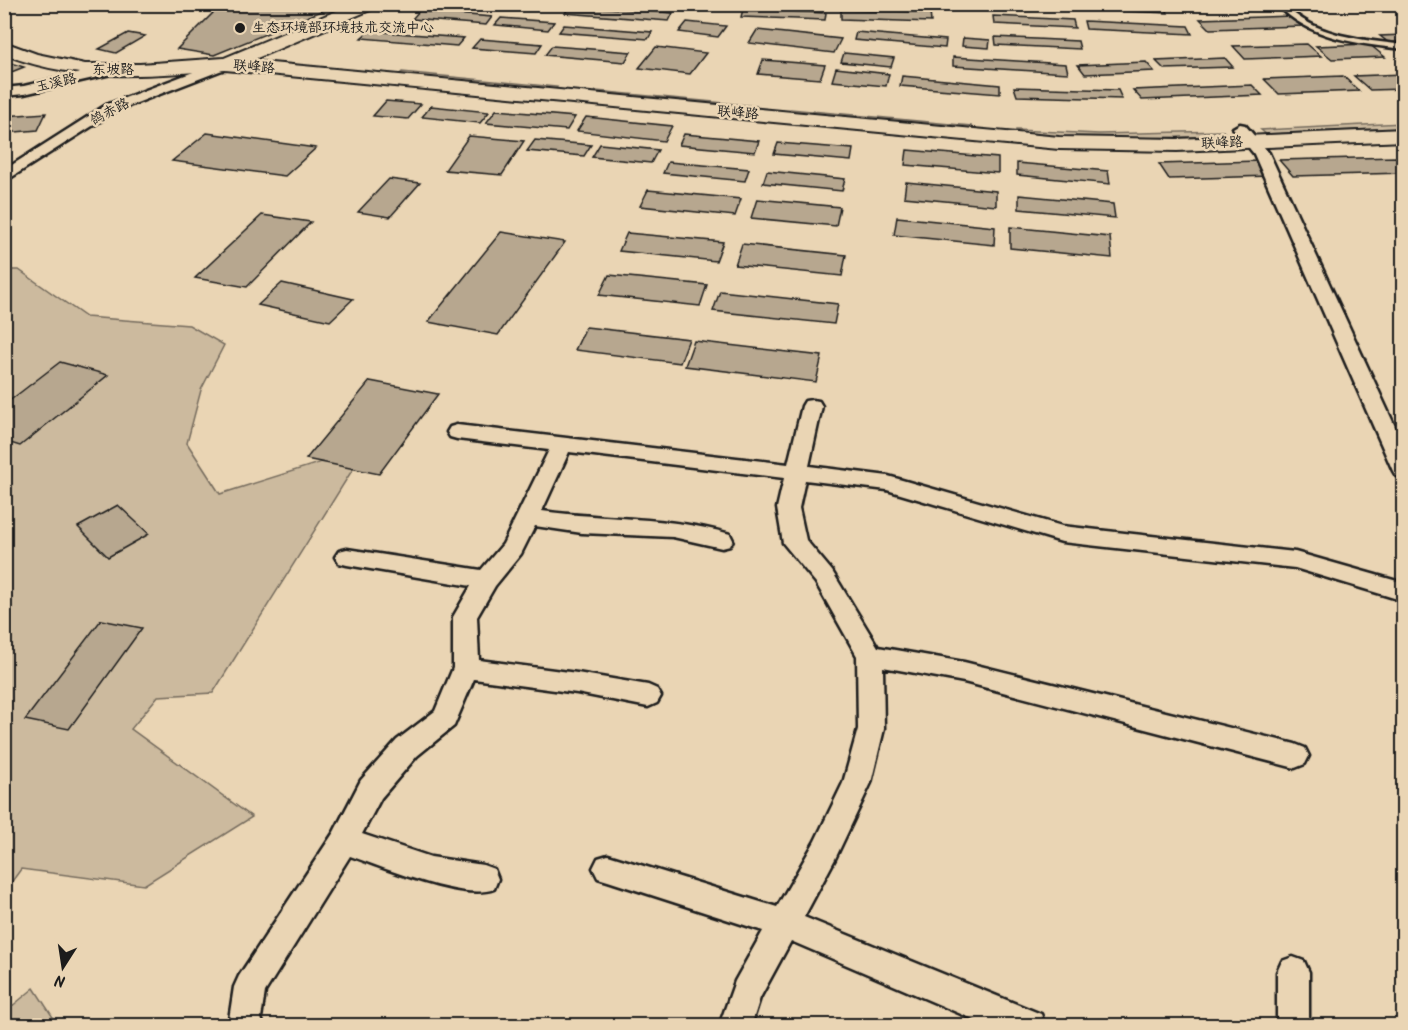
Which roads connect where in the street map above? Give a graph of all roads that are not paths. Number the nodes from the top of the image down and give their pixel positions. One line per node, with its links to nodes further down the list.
1 (369, 4): 5 (main road)
2 (1280, 4): 4 (lane)
3 (4, 47): 7 (main road, 东坡路)
4 (1404, 47)
5 (250, 54): 6 (main road); 10 (main road, 联峰路)
6 (225, 64): 7 (main road, 东坡路); 10 (main road, 联峰路); 12 (street, 鸽赤路)
7 (106, 71): 8 (street, 玉溪路)
8 (4, 92)
9 (1404, 120): 10 (main road, 联峰路)
10 (1246, 135): 11 (main road, 联峰路); 16 (street, 联峰路)
11 (1404, 135)
12 (4, 177)
13 (812, 406): 17 (street)
14 (456, 432): 15 (street)
15 (562, 445): 17 (street); 18 (street)
16 (1404, 471)
17 (797, 472): 22 (street); 23 (street)
18 (529, 517): 19 (street); 21 (street)
19 (722, 540)
20 (347, 557): 21 (street)
21 (487, 580): 24 (street)
22 (1404, 592)
23 (870, 655): 26 (street); 30 (street)
24 (466, 668): 25 (street); 27 (street)
25 (648, 696)
26 (1295, 756)
27 (345, 841): 29 (street); 32 (street)
28 (608, 868): 30 (street)
29 (483, 879)
30 (783, 923): 33 (street); 34 (street)
31 (1293, 972): 35 (street)
32 (248, 1026)
33 (735, 1026)
34 (1029, 1026)
35 (1293, 1026)

